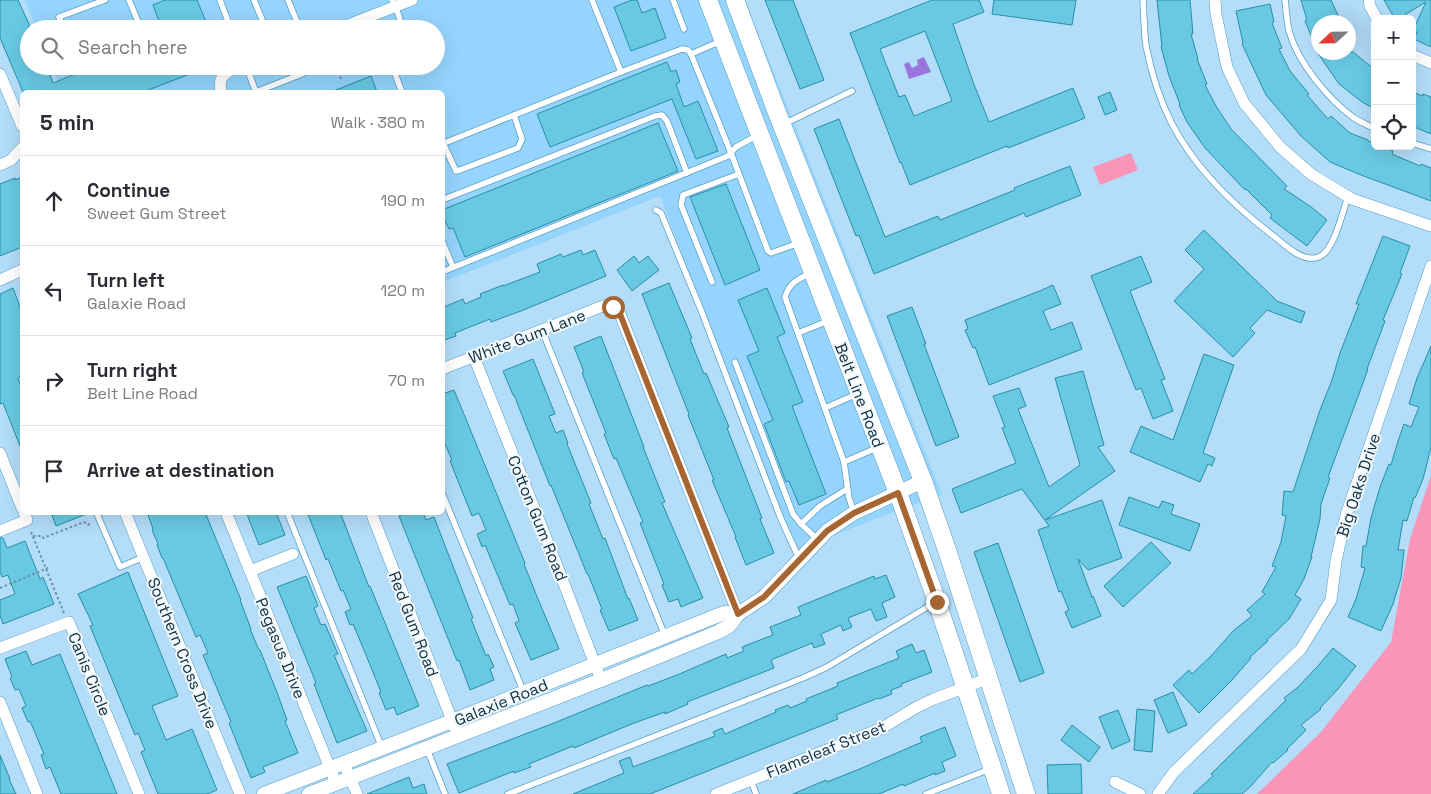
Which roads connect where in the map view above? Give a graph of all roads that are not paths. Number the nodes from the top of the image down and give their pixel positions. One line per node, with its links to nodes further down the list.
1 (105, 0): 17 (lane)
2 (129, 0): 18 (lane)
3 (220, 0): 19 (lane)
4 (254, 0): 20 (lane)
5 (288, 0): 21 (lane)
6 (412, 0): 15 (street)
7 (592, 0): 29 (lane)
8 (673, 0): 24 (lane)
9 (708, 0): 25 (main road, Belt Line Road)
10 (735, 0): 42 (main road, Belt Line Road)
11 (1143, 0): 54 (lane)
12 (1215, 0): 54 (street)
13 (1285, 0): 43 (lane)
14 (1369, 0): 16 (street)
15 (394, 3): 22 (street); 23 (lane)
16 (1375, 15)
17 (60, 20)
18 (137, 20)
19 (228, 20)
20 (262, 20)
21 (296, 20)
22 (357, 20)
23 (400, 20)
24 (684, 29)
25 (723, 40): 26 (lane); 44 (main road, Belt Line Road)
26 (691, 54): 29 (lane); 50 (lane)
27 (1416, 57): 28 (street)
28 (1431, 64)
29 (621, 72): 40 (lane)
30 (0, 74): 41 (street)
31 (224, 75): 35 (street)
32 (249, 75): 36 (lane)
33 (299, 75): 37 (lane)
34 (395, 75): 38 (lane)
35 (221, 90)
36 (255, 90)
37 (261, 90)
38 (401, 90)
39 (852, 91): 42 (lane)
40 (514, 115): 45 (lane); 47 (lane)
41 (20, 121)
42 (782, 124): 44 (main road); 78 (main road, Belt Line Road)
43 (1371, 127)
44 (759, 134): 50 (lane); 58 (main road, Belt Line Road)
45 (445, 143)
46 (1416, 144): 48 (lane)
47 (445, 148)
48 (1431, 149)
49 (20, 150): 51 (street)
50 (731, 153): 52 (lane); 53 (lane)
51 (0, 165)
52 (687, 173): 55 (lane); 61 (lane)
53 (740, 174): 58 (lane); 66 (lane)
54 (1348, 196): 57 (street)
55 (445, 199)
56 (656, 210): 95 (lane)
57 (1431, 226)
58 (802, 242): 64 (main road, Belt Line Road)
59 (445, 248): 61 (lane)
60 (1431, 266): 132 (street, Big Oaks Drive)
61 (453, 267): 63 (lane)
62 (20, 271): 65 (street)
63 (445, 271)
64 (813, 272): 67 (main road, Belt Line Road); 69 (lane)
65 (0, 280)
66 (712, 282)
67 (832, 319): 69 (lane); 73 (main road, Belt Line Road)
68 (542, 330): 70 (street, White Gum Lane); 98 (street, White Gum Lane); 99 (lane)
69 (798, 334): 74 (lane)
70 (474, 357): 72 (street, White Gum Lane); 101 (street, Cotton Gum Road)
71 (735, 362): 90 (lane)
72 (445, 368)
73 (860, 393): 74 (lane); 75 (main road, Belt Line Road)
74 (824, 408): 77 (lane)
75 (880, 447): 77 (lane); 80 (main road, Belt Line Road)
76 (0, 453): 82 (street)
77 (844, 462): 79 (lane)
78 (923, 481): 80 (street, Galaxie Road); 102 (main road, Belt Line Road)
79 (847, 488): 83 (lane); 90 (lane)
80 (898, 493): 83 (street, Galaxie Road); 97 (main road, Belt Line Road)
81 (445, 500): 105 (lane)
82 (20, 503)
83 (854, 513): 92 (street, Galaxie Road)
84 (97, 515): 94 (lane)
85 (126, 515): 94 (street, Southern Cross Drive)
86 (227, 515): 96 (street, Pegasus Drive)
87 (288, 515): 109 (lane)
88 (372, 515): 107 (street, Red Gum Road)
89 (26, 516): 91 (street)
90 (801, 524): 92 (lane)
91 (0, 530)
92 (818, 540): 95 (street, Galaxie Road)
93 (293, 554): 96 (street)
94 (144, 557): 120 (street, Southern Cross Drive)
95 (801, 558): 98 (street, Galaxie Road)
96 (250, 572): 112 (street, Pegasus Drive)
97 (937, 602): 104 (main road, Belt Line Road); 125 (lane)
98 (738, 614): 99 (street, Galaxie Road); 103 (street, Galaxie Road)
99 (665, 636): 101 (street, Galaxie Road)
100 (0, 648): 119 (street, Canis Circle)
101 (595, 664): 103 (street, Cotton Gum Road); 105 (street, Galaxie Road)
102 (989, 678): 104 (street, Flameleaf Street); 130 (main road, Belt Line Road)
103 (601, 680): 108 (street, Galaxie Road)
104 (964, 687): 113 (main road, Belt Line Road); 115 (street, Flameleaf Street)
105 (524, 693): 107 (street, Galaxie Road)
106 (0, 702): 118 (street)
107 (452, 721): 108 (street, Red Gum Road); 109 (street, Galaxie Road)
108 (458, 736): 110 (street, Galaxie Road)
109 (382, 748): 111 (street, Galaxie Road)
110 (426, 748): 114 (street, Galaxie Road); 124 (lane)
111 (344, 763): 112 (street, Galaxie Road); 114 (street)
112 (330, 768): 117 (street, Pegasus Drive); 121 (street, Galaxie Road)
113 (992, 768): 128 (lane); 129 (main road, Belt Line Road)
114 (350, 778): 117 (street, Galaxie Road); 123 (street)
115 (751, 780): 126 (street, Flameleaf Street); 127 (lane)
116 (1115, 782): 131 (street)
117 (336, 783): 122 (street, Galaxie Road)
118 (37, 794)
119 (139, 794)
120 (240, 794)
121 (264, 794)
122 (309, 794)
123 (357, 794)
124 (445, 794)
125 (508, 794)
126 (716, 794)
127 (756, 794)
128 (926, 794)
129 (1000, 794)
130 (1026, 794)
131 (1140, 794)
132 (1158, 794)

